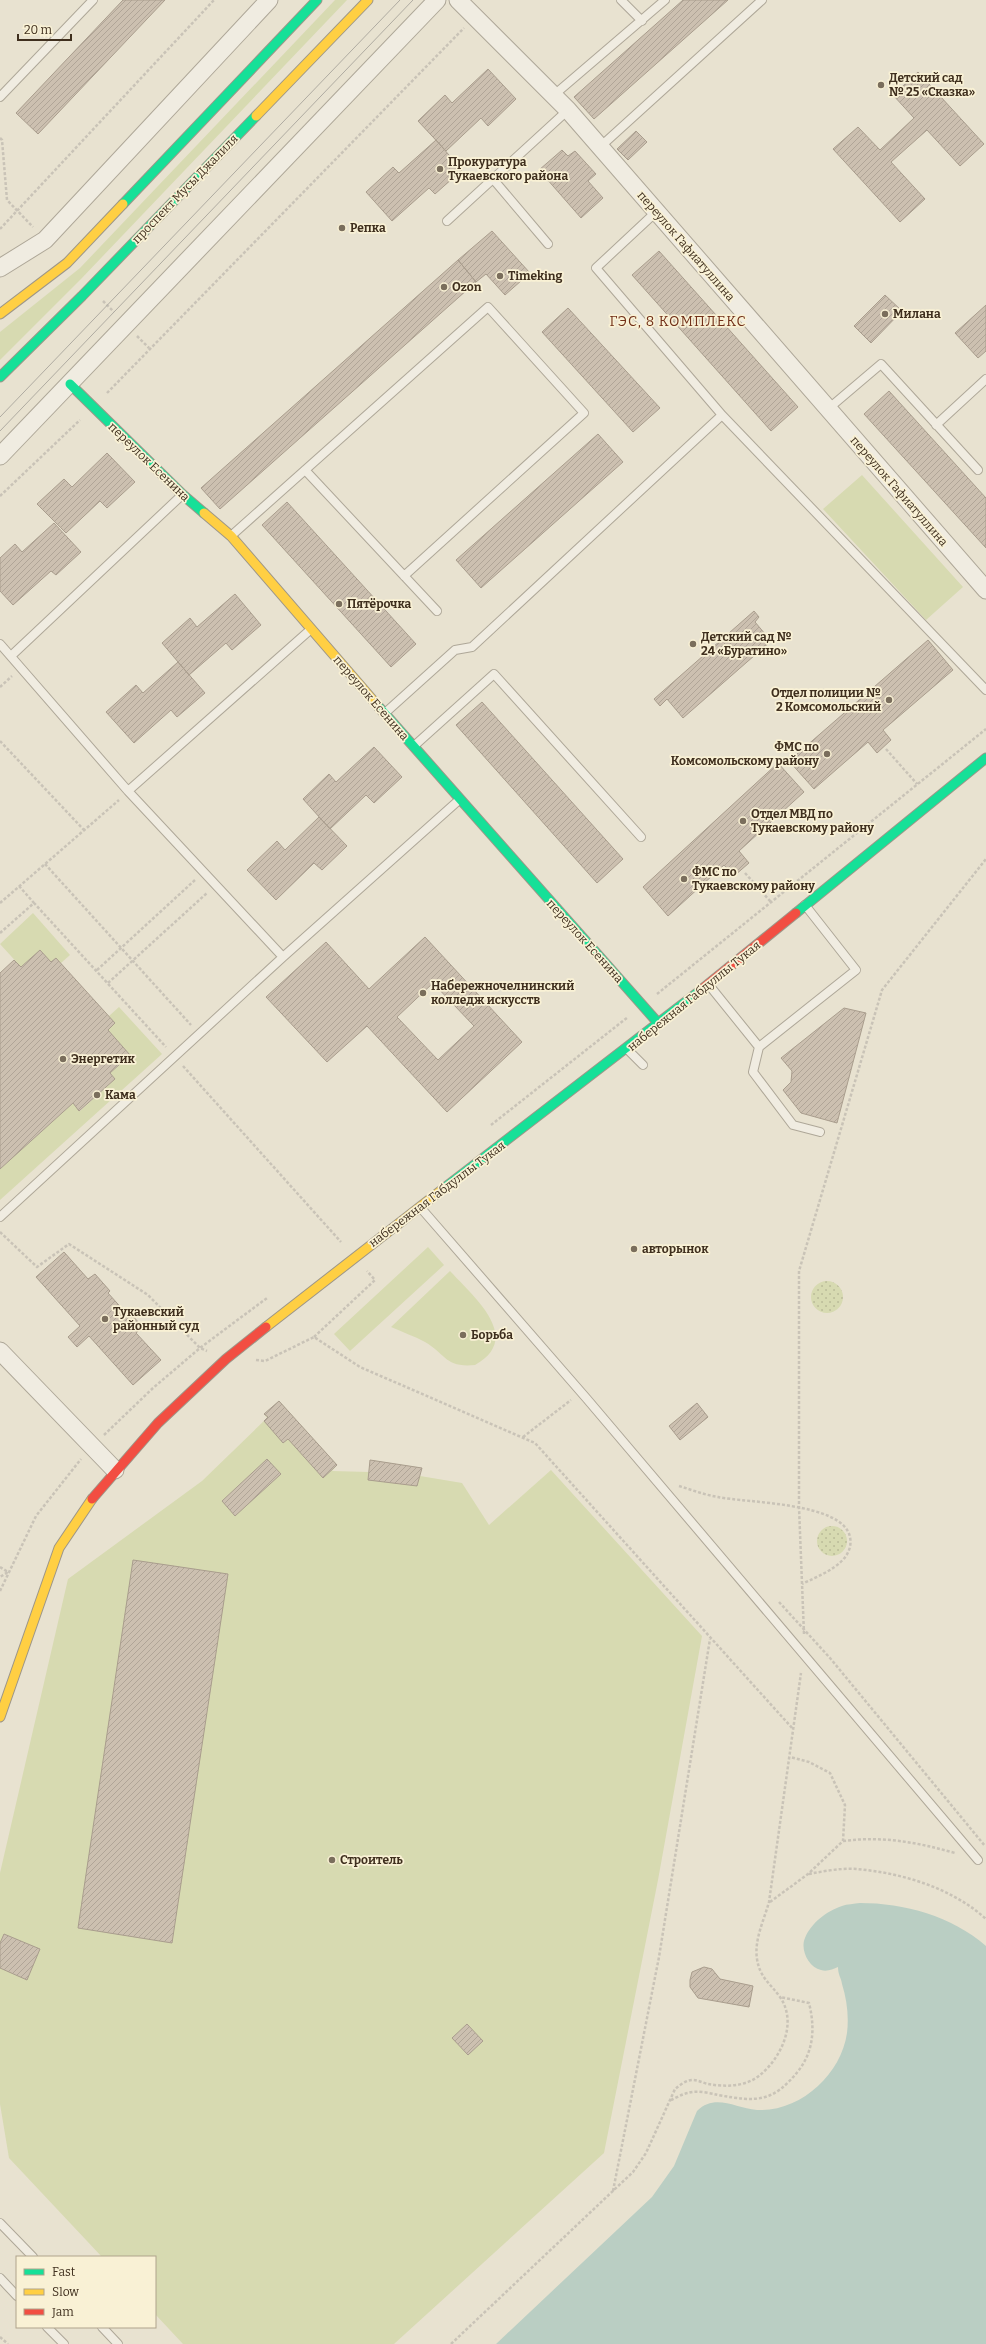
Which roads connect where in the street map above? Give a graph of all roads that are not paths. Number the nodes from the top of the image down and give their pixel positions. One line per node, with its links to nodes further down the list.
1 (93, 0): 12 (lane)
2 (269, 0): 19 (street)
3 (317, 0): 20 (main road)
4 (368, 0): 21 (main road, проспект Мусы Джалиля)
5 (437, 0): 23 (street)
6 (458, 0): 11 (street, переулок Гафиатуллина)
7 (621, 0): 10 (lane)
8 (665, 0): 10 (lane)
9 (762, 0): 14 (lane)
10 (642, 21): 11 (lane)
11 (554, 95): 13 (street, переулок Гафиатуллина)
12 (0, 97)
13 (568, 110): 14 (street, переулок Гафиатуллина); 15 (lane)
14 (600, 147): 16 (street, переулок Гафиатуллина)
15 (493, 179): 17 (lane); 18 (lane)
16 (656, 212): 24 (street, переулок Гафиатуллина); 25 (lane)
17 (447, 221)
18 (548, 244)
19 (0, 268)
20 (0, 314)
21 (0, 377)
22 (986, 379): 26 (lane)
23 (70, 384): 27 (street); 30 (main road, переулок Есенина)
24 (828, 409): 26 (lane); 33 (street, переулок Гафиатуллина)
25 (722, 415): 38 (lane); 39 (lane)
26 (936, 425): 29 (lane)
27 (0, 456)
28 (305, 470): 31 (lane); 32 (lane); 32 (lane)
29 (978, 470)
30 (182, 495): 31 (main road, переулок Есенина); 37 (lane)
31 (231, 536): 35 (main road, переулок Есенина)
32 (404, 576): 34 (lane)
33 (986, 590)
34 (437, 612)
35 (311, 629): 39 (main road, переулок Есенина); 42 (lane)
36 (0, 644): 37 (lane)
37 (11, 656): 42 (lane)
38 (986, 690)
39 (385, 714): 40 (main road, переулок Есенина)
40 (413, 747): 43 (main road, переулок Есенина); 44 (lane)
41 (986, 758): 45 (main road, набережная Габдуллы Тукая)
42 (128, 792): 46 (lane)
43 (460, 800): 46 (lane); 48 (main road, переулок Есенина)
44 (641, 837)
45 (805, 905): 47 (main road, набережная Габдуллы Тукая); 49 (lane)
46 (283, 957): 54 (lane)
47 (709, 984): 48 (main road, набережная Габдуллы Тукая); 49 (lane)
48 (659, 1024): 50 (main road, набережная Габдуллы Тукая)
49 (759, 1047): 52 (lane)
50 (627, 1049): 51 (lane); 53 (main road, набережная Габдуллы Тукая)
51 (643, 1065)
52 (820, 1132)
53 (420, 1207): 56 (main road, набережная Габдуллы Тукая); 58 (lane)
54 (0, 1217)
55 (0, 1350): 56 (street)
56 (115, 1470): 57 (main road, набережная Габдуллы Тукая)
57 (0, 1717)
58 (978, 1860)
59 (0, 2223): 60 (lane)
60 (32, 2256)
61 (0, 2278): 62 (lane)
62 (16, 2295)
63 (48, 2328): 65 (lane)
64 (103, 2328): 66 (lane)
65 (64, 2344)
66 (118, 2344)

